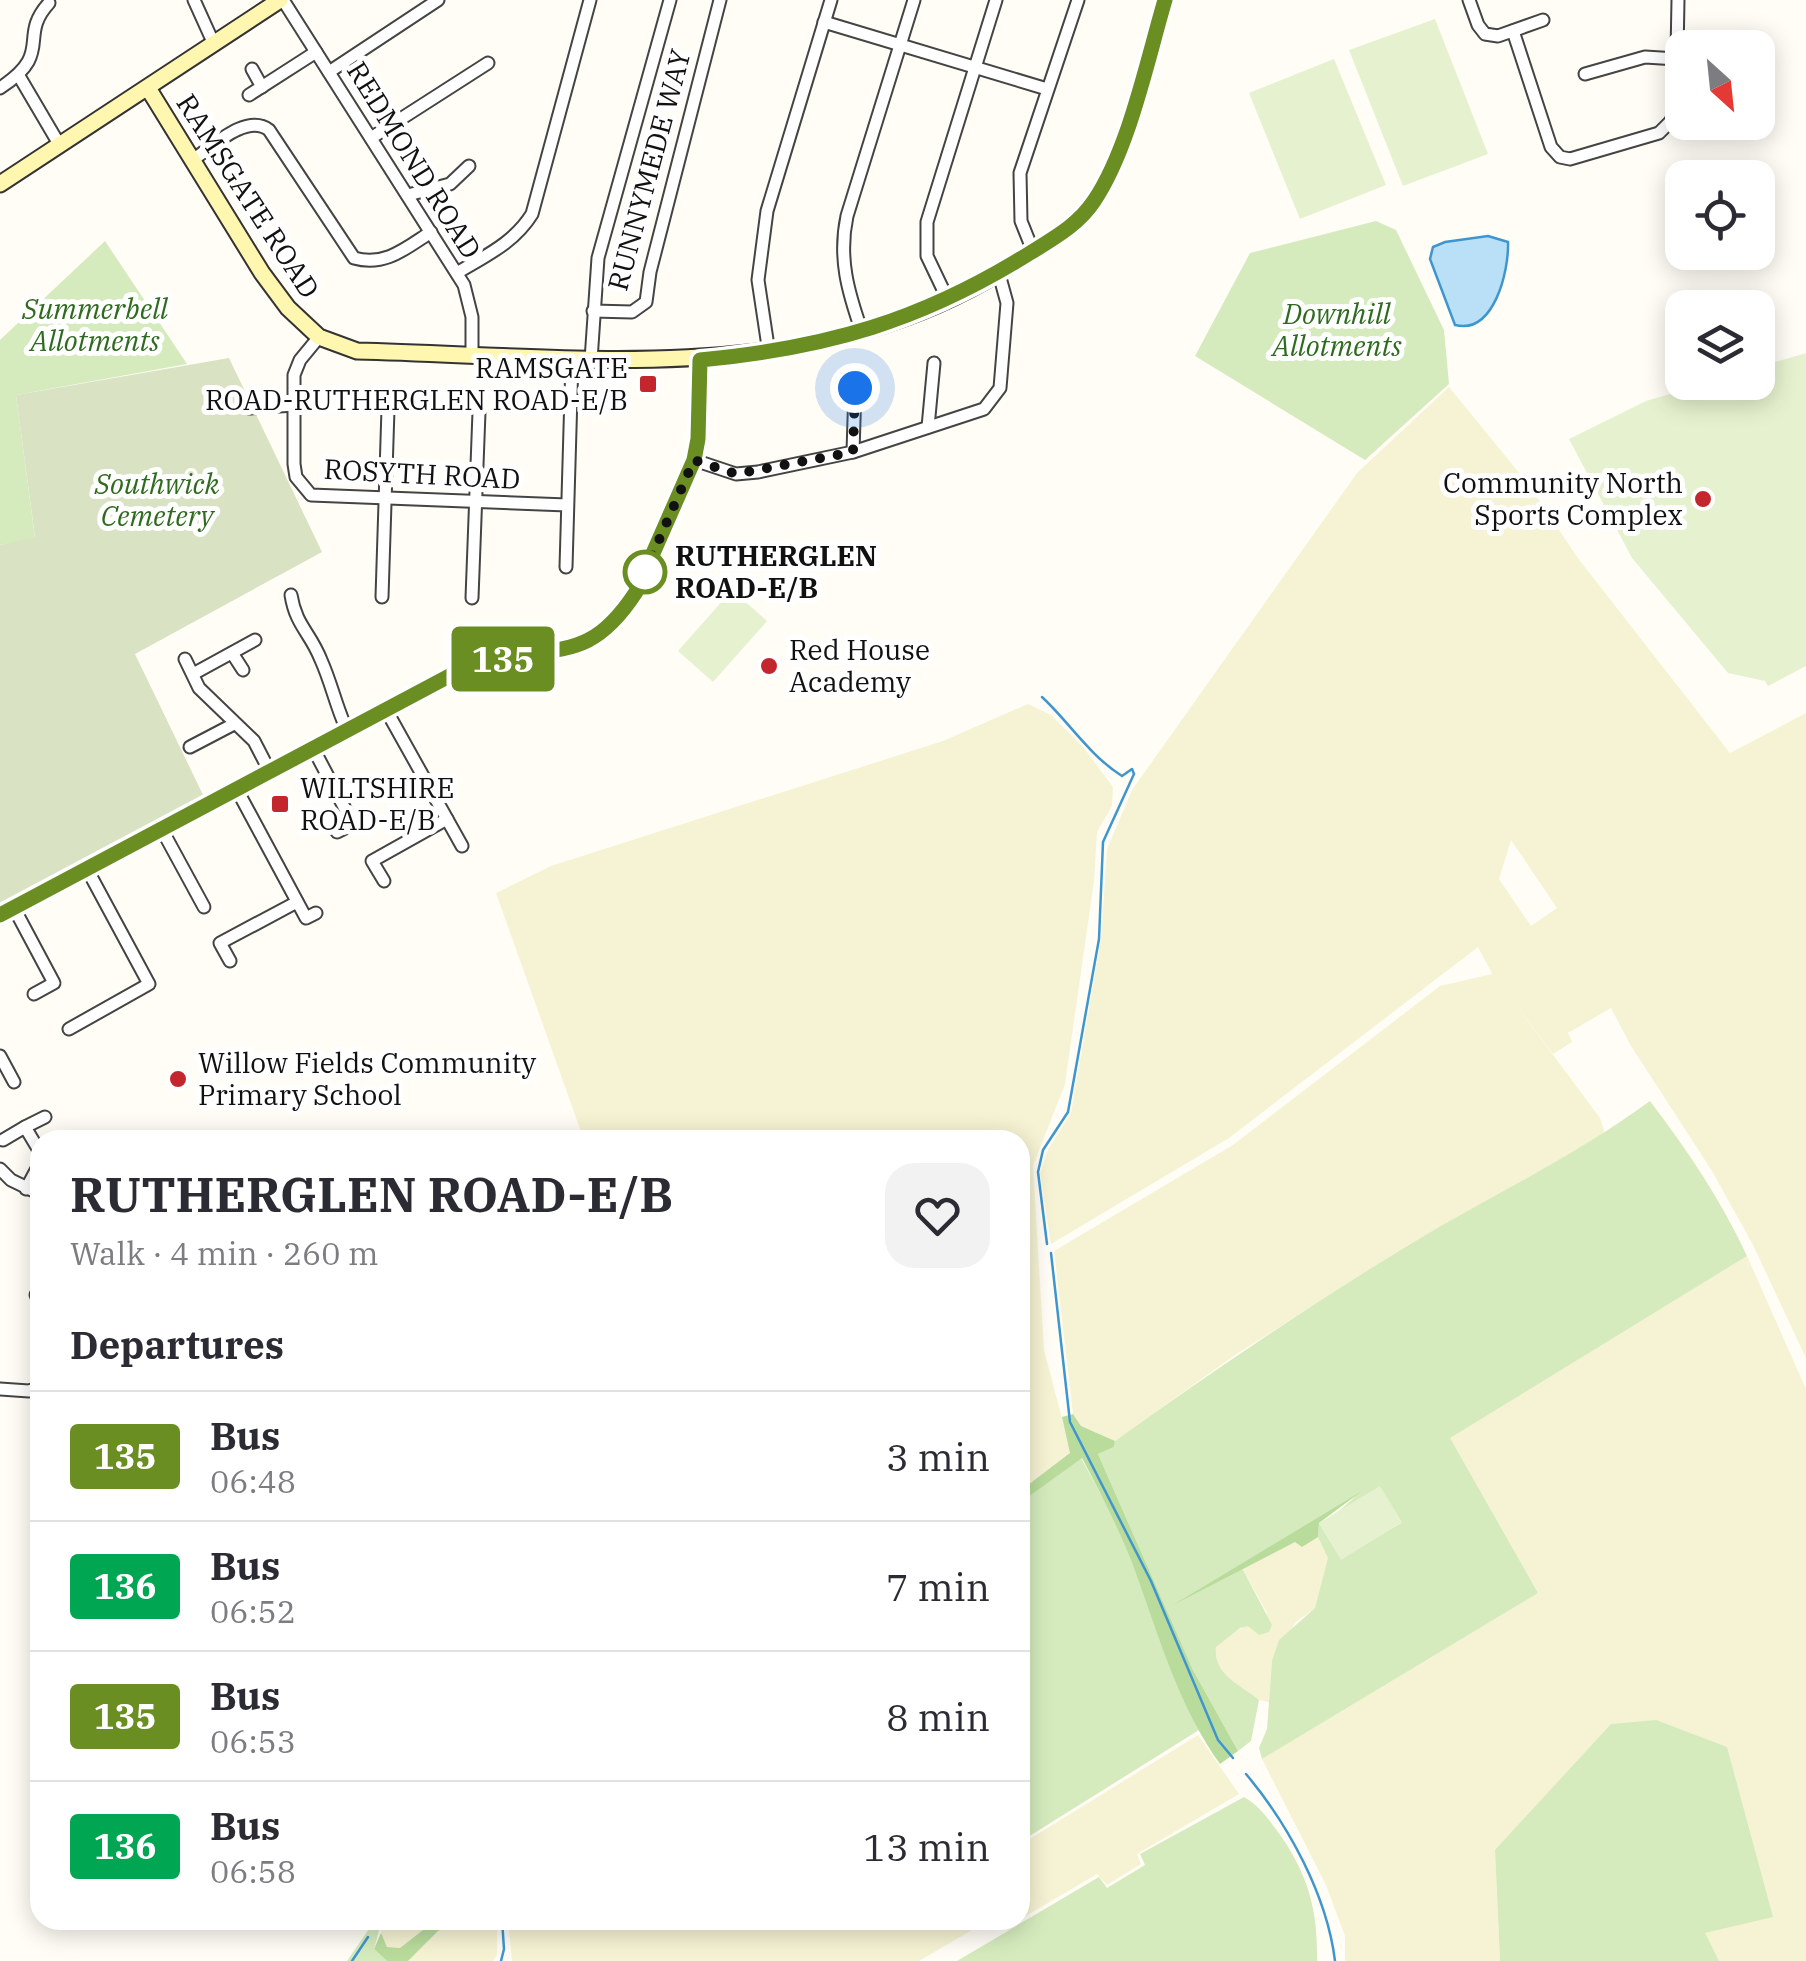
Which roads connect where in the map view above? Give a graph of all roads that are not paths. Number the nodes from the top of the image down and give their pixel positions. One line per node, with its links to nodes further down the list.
1 (194, 0): 19 (street)
2 (282, 0): 19 (street); 21 (street, REDMOND ROAD)
3 (438, 0): 27 (street)
4 (590, 0): 43 (street)
5 (670, 0): 46 (street)
6 (720, 0): 46 (street, RUNNYMEDE WAY)
7 (831, 0): 16 (street)
8 (914, 0): 20 (street)
9 (996, 0): 24 (street)
10 (1078, 0): 32 (street)
11 (1166, 0): 42 (street, RAMSGATE ROAD)
12 (1469, 0): 18 (street)
13 (1678, 0): 17 (street)
14 (50, 3): 29 (street)
15 (1543, 20): 18 (street)
16 (824, 22): 20 (street); 49 (street)
17 (1677, 30)
18 (1513, 32): 34 (street)
19 (213, 42): 31 (street)
20 (902, 45): 24 (street); 47 (street)
21 (316, 52): 27 (street, REDMOND ROAD); 30 (street)
22 (1665, 58): 28 (street)
23 (488, 64): 35 (street)
24 (975, 67): 32 (street); 45 (street)
25 (0, 68): 29 (street)
26 (252, 69): 30 (street)
27 (329, 72): 35 (street, REDMOND ROAD)
28 (1585, 74)
29 (10, 82): 36 (street)
30 (262, 87): 33 (street)
31 (148, 88): 36 (street); 37 (street, RAMSGATE ROAD)
32 (1046, 89): 42 (street)
33 (249, 95)
34 (1665, 126)
35 (371, 138): 40 (street, REDMOND ROAD)
36 (59, 144): 39 (street)
37 (194, 159): 41 (street); 48 (street, RAMSGATE ROAD)
38 (469, 166): 40 (street)
39 (0, 184)
40 (408, 196): 41 (street, REDMOND ROAD)
41 (431, 232): 43 (street, REDMOND ROAD)
42 (1033, 251): 44 (street, RAMSGATE ROAD)
43 (457, 273): 50 (street, REDMOND ROAD)
44 (999, 274): 45 (street, RAMSGATE ROAD); 60 (street)
45 (948, 300): 47 (street, RAMSGATE ROAD)
46 (593, 311): 52 (street)
47 (862, 332): 49 (street, RAMSGATE ROAD)
48 (319, 337): 50 (street, RAMSGATE ROAD); 56 (street, ROSYTH ROAD)
49 (769, 353): 53 (street, RAMSGATE ROAD)
50 (472, 356): 51 (street, RAMSGATE ROAD)
51 (572, 360): 52 (street, RAMSGATE ROAD); 65 (street)
52 (598, 360): 53 (street, RAMSGATE ROAD)
53 (700, 360): 62 (street)
54 (934, 363): 60 (street)
55 (855, 388): 61 (street)
56 (294, 405): 57 (street); 63 (street, ROSYTH ROAD)
57 (250, 408)
58 (388, 409): 63 (street)
59 (479, 412): 64 (street)
60 (928, 427): 61 (street)
61 (853, 452): 62 (street)
62 (694, 460): 75 (street)
63 (386, 499): 64 (street, ROSYTH ROAD); 68 (street)
64 (477, 502): 65 (street, ROSYTH ROAD); 69 (street)
65 (568, 505): 66 (street)
66 (566, 567)
67 (291, 595): 77 (street)
68 (382, 597)
69 (472, 598)
70 (255, 640): 71 (street)
71 (232, 653): 73 (street); 74 (street)
72 (185, 659): 74 (street)
73 (243, 670)
74 (193, 674): 76 (street)
75 (392, 704): 77 (street); 82 (street)
76 (234, 724): 78 (street); 80 (street)
77 (346, 728): 79 (street)
78 (190, 747)
79 (313, 748): 80 (street); 84 (street)
80 (269, 770): 81 (street)
81 (236, 788): 83 (street); 88 (street)
82 (447, 819): 85 (street); 87 (street)
83 (162, 828): 86 (street); 89 (street)
84 (337, 832)
85 (462, 846)
86 (87, 869): 90 (street); 94 (street)
87 (384, 880)
88 (296, 902): 91 (street); 92 (street)
89 (204, 907)
90 (7, 912): 93 (street)
91 (316, 913)
92 (230, 961)
93 (34, 994)
94 (69, 1028)
95 (0, 1056): 96 (street)
96 (14, 1082)
97 (45, 1117): 98 (street)
98 (25, 1128): 99 (street); 100 (street)
99 (30, 1136)
100 (3, 1140)
101 (0, 1169): 103 (street)
102 (30, 1182): 103 (street)
103 (26, 1190): 104 (street)
104 (30, 1191)
105 (0, 1389): 106 (street)
106 (30, 1390)

